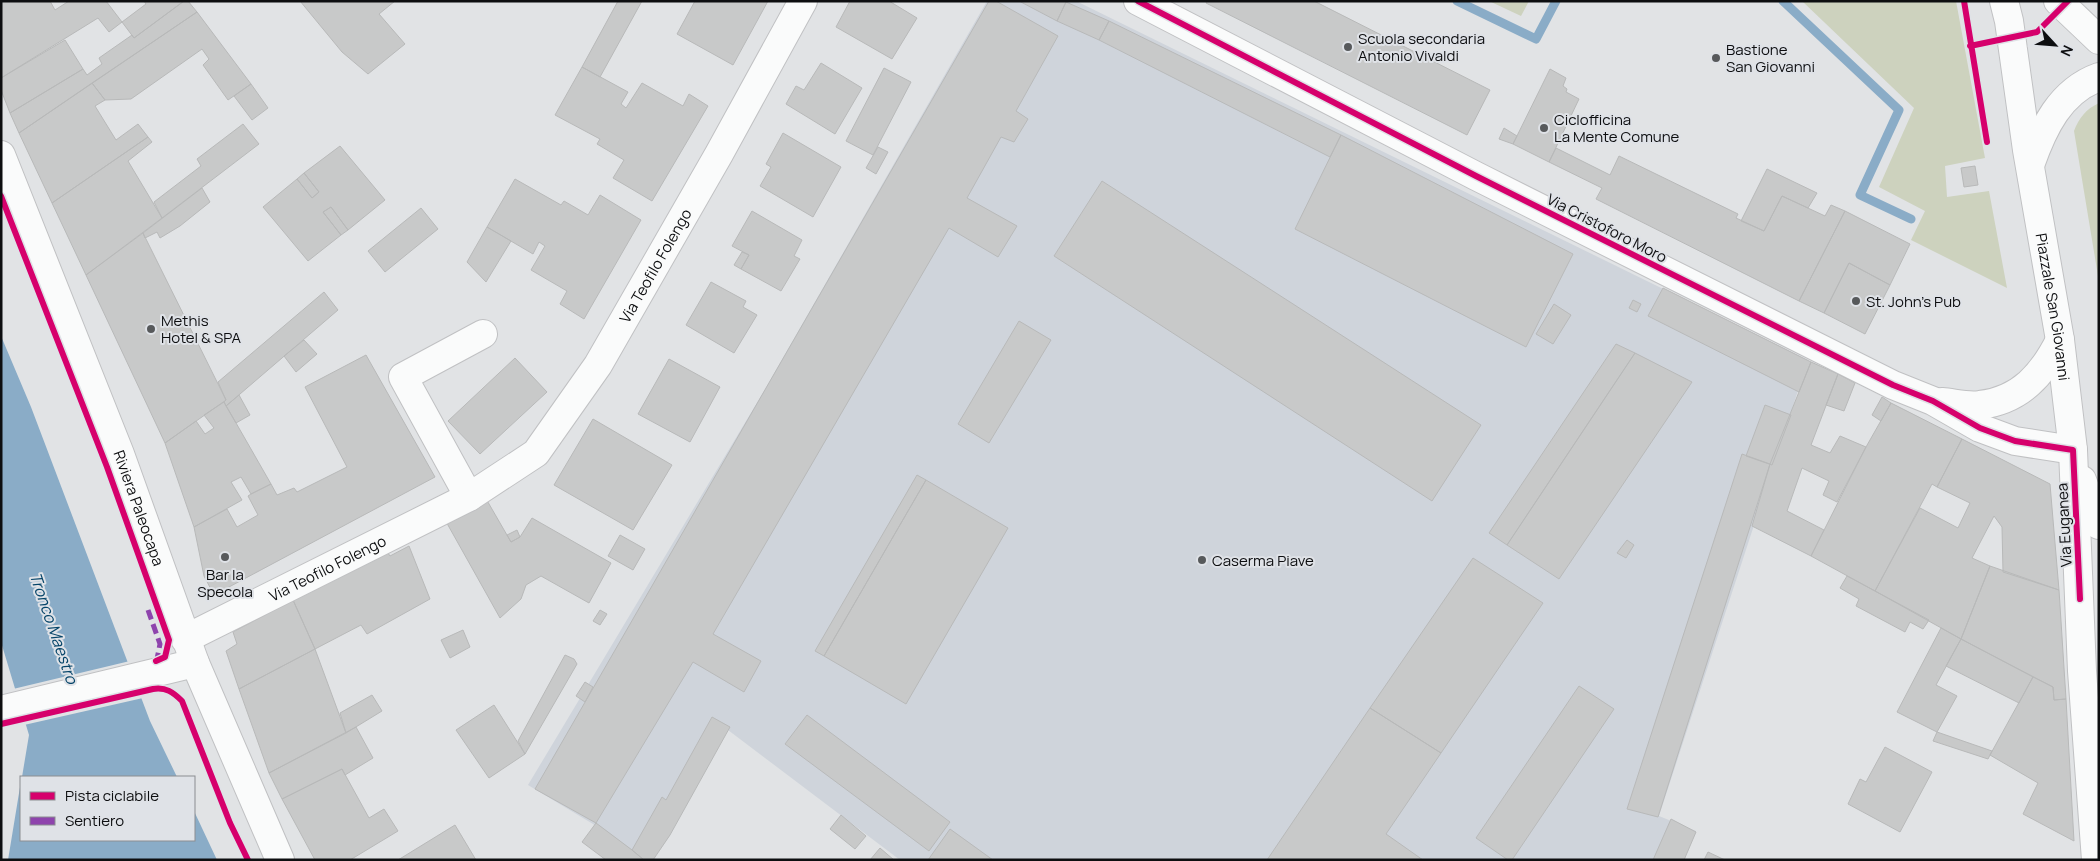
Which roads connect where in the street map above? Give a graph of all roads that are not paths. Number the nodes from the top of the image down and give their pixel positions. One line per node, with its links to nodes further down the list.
1 (803, 1): 13 (street, Via Teofilo Folengo)
2 (1138, 1): 11 (street, Via Cristoforo Moro)
3 (2004, 1): 8 (street, Piazzale San Giovanni)
4 (2058, 1): 5 (street)
5 (2099, 40)
6 (2099, 77): 8 (street)
7 (1, 155): 15 (street, Riviera Paleocapa)
8 (2030, 165): 10 (street, Piazzale San Giovanni)
9 (483, 334): 13 (street)
10 (2060, 340): 11 (street, Via Cristoforo Moro); 12 (street, Piazzale San Giovanni)
11 (1933, 401): 12 (street, Via Cristoforo Moro)
12 (2073, 450): 14 (street); 18 (street, Via Euganea)
13 (469, 497): 15 (street, Via Teofilo Folengo)
14 (2099, 524)
15 (190, 651): 16 (street, Via Teofilo Folengo); 17 (street, Riviera Paleocapa)
16 (1, 710)
17 (280, 860)
18 (2096, 860)

